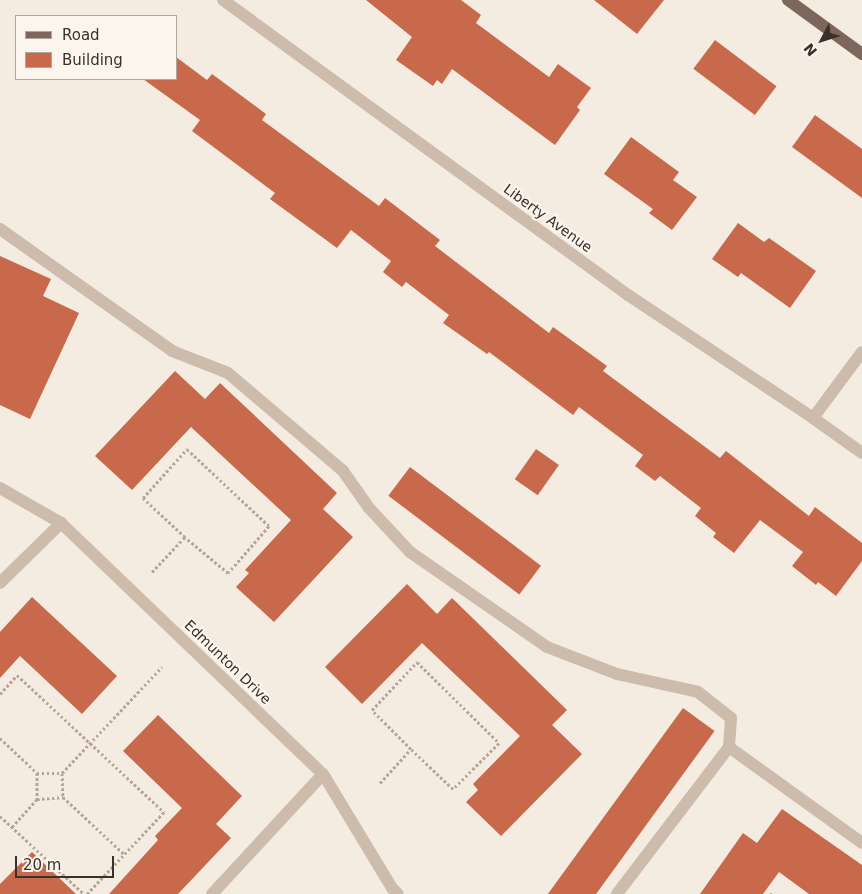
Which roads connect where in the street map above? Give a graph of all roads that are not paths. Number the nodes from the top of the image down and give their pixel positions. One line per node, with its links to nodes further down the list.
1 (223, 0): 6 (street, Liberty Avenue)
2 (788, 0): 3 (main road)
3 (862, 54)
4 (0, 230): 11 (street)
5 (862, 352): 6 (street)
6 (813, 418): 7 (street, Liberty Avenue)
7 (862, 453)
8 (0, 488): 9 (street, Edmunton Drive)
9 (61, 523): 10 (street); 12 (street, Edmunton Drive)
10 (0, 583)
11 (729, 747): 13 (street); 16 (street)
12 (323, 774): 14 (street); 15 (street, Edmunton Drive)
13 (862, 844)
14 (212, 894)
15 (398, 894)
16 (617, 894)

